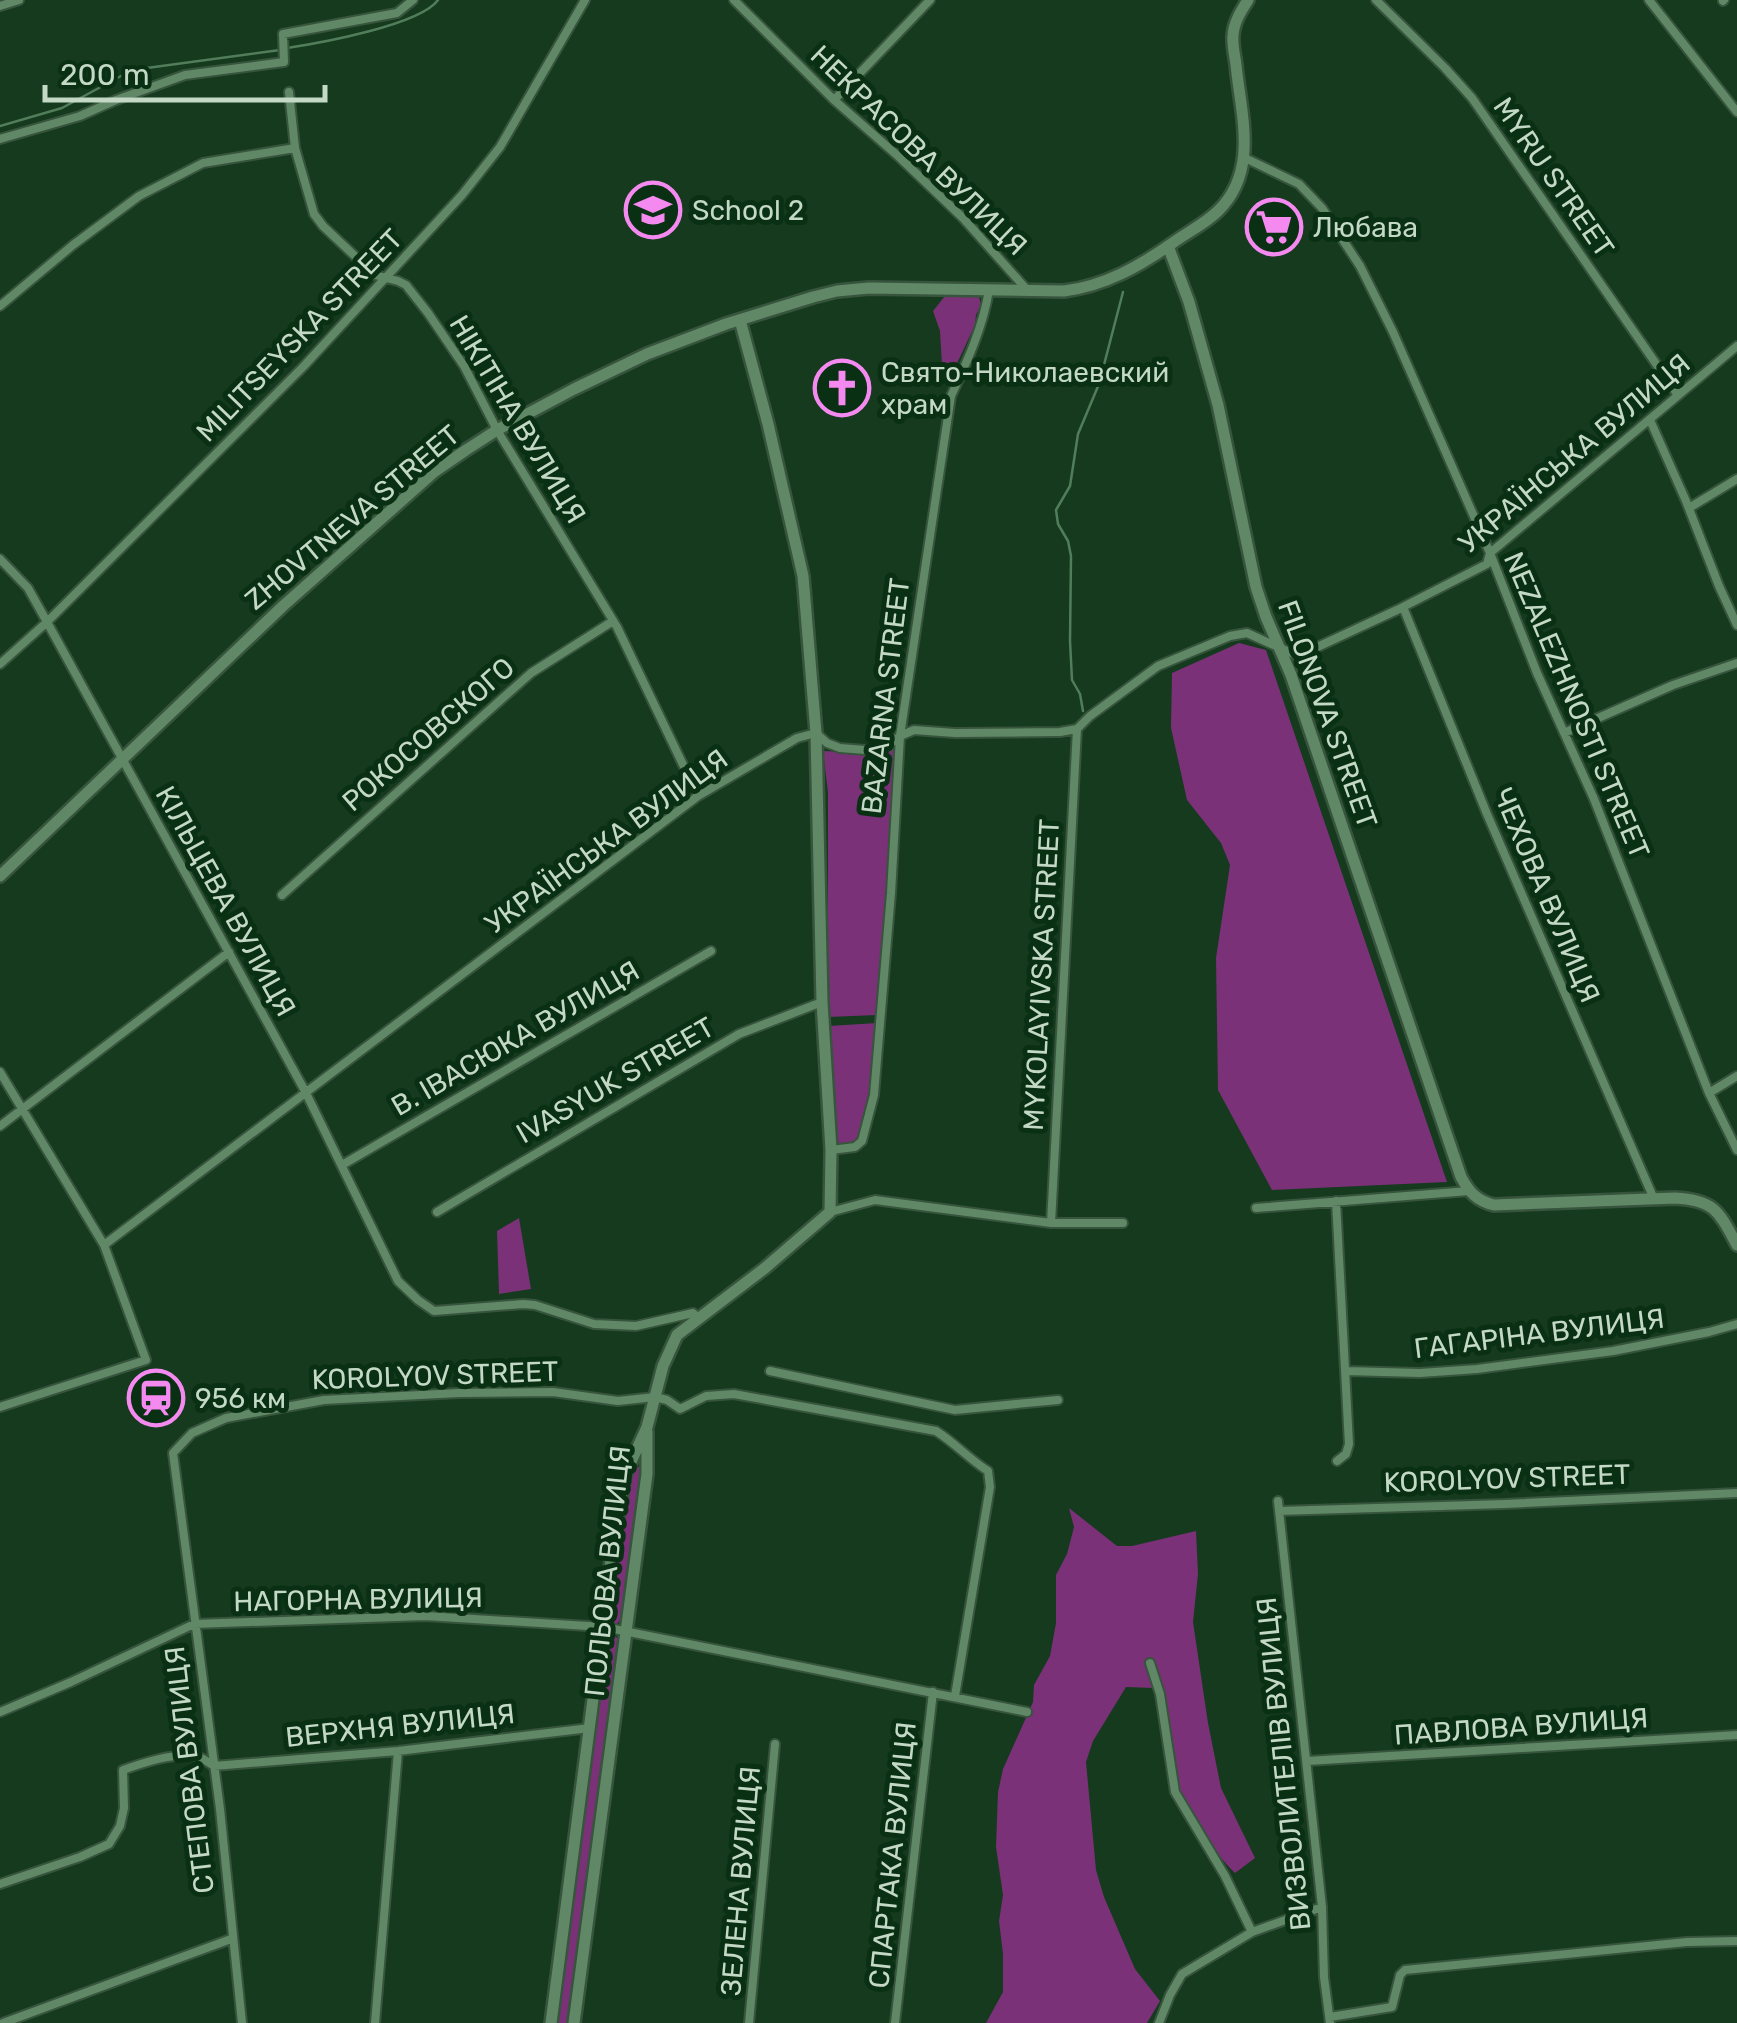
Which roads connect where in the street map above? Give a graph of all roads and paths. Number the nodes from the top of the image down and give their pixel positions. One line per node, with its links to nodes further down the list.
1 (19, 0): 9 (street)
2 (413, 0): 13 (street)
3 (585, 0): 17 (street, MILITSEYSKA STREET)
4 (734, 0): 11 (street, НЕКРАСОВА ВУЛИЦЯ)
5 (930, 0): 11 (street)
6 (1248, 0): 15 (main road, ZHOVTNEVA STREET)
7 (1376, 0): 23 (street, MYRU STREET)
8 (1649, 0): 12 (street)
9 (0, 6)
10 (288, 92): 14 (street, НІКІТІНА ВУЛИЦЯ)
11 (834, 100): 19 (street, НЕКРАСОВА ВУЛИЦЯ)
12 (1737, 112)
13 (0, 139)
14 (295, 148): 17 (street, НІКІТІНА ВУЛИЦЯ); 20 (street)
15 (1245, 158): 16 (main road, ZHOVTNEVA STREET); 28 (street, NEZALEZHNOSTI STREET)
16 (1168, 246): 19 (main road, ZHOVTNEVA STREET); 34 (main road, FILONOVA STREET)
17 (386, 278): 25 (street, НІКІТІНА ВУЛИЦЯ); 32 (street, MILITSEYSKA STREET)
18 (989, 290): 19 (main road, ZHOVTNEVA STREET); 21 (main road, ZHOVTNEVA STREET); 40 (street, BAZARNA STREET)
19 (1028, 291)
20 (0, 306)
21 (740, 320): 25 (main road, ZHOVTNEVA STREET); 38 (main road, BAZARNA STREET)
22 (1737, 346): 23 (street, УКРАЇНСЬКА ВУЛИЦЯ)
23 (1677, 394): 24 (street, УКРАЇНСЬКА ВУЛИЦЯ)
24 (1650, 420): 27 (street); 28 (street, УКРАЇНСЬКА ВУЛИЦЯ)
25 (497, 430): 31 (street, НІКІТІНА ВУЛИЦЯ); 41 (main road, ZHOVTNEVA STREET)
26 (1737, 480): 27 (street)
27 (1689, 508): 33 (street)
28 (1490, 553): 30 (street, УКРАЇНСЬКА ВУЛИЦЯ); 39 (street, NEZALEZHNOSTI STREET)
29 (0, 559): 32 (street, КІЛЬЦЕВА ВУЛИЦЯ)
30 (1404, 607): 34 (street, УКРАЇНСЬКА ВУЛИЦЯ); 58 (street, ЧЕХОВА ВУЛИЦЯ)
31 (613, 621): 42 (street, НІКІТІНА ВУЛИЦЯ); 44 (street, РОКОСОВСКОГО)
32 (47, 622): 36 (street, MILITSEYSKA STREET); 41 (street, КІЛЬЦЕВА ВУЛИЦЯ)
33 (1737, 625)
34 (1278, 645): 37 (street, УКРАЇНСЬКА ВУЛИЦЯ); 57 (main road, FILONOVA STREET)
35 (1737, 663): 39 (street)
36 (0, 664)
37 (1077, 730): 40 (street); 63 (street, MYKOLAYIVSKA STREET)
38 (816, 733): 40 (street); 42 (street, УКРАЇНСЬКА ВУЛИЦЯ); 47 (main road, BAZARNA STREET)
39 (1564, 733): 51 (street, NEZALEZHNOSTI STREET)
40 (900, 736): 54 (street, BAZARNA STREET)
41 (122, 762): 43 (main road, ZHOVTNEVA STREET); 46 (street, КІЛЬЦЕВА ВУЛИЦЯ)
42 (698, 796): 50 (street, УКРАЇНСЬКА ВУЛИЦЯ)
43 (0, 876)
44 (282, 894)
45 (711, 951): 56 (street, В. ІВАСЮКА ВУЛИЦЯ)
46 (229, 952): 50 (street, КІЛЬЦЕВА ВУЛИЦЯ); 52 (street)
47 (822, 1002): 54 (main road, BAZARNA STREET); 61 (street, IVASYUK STREET)
48 (0, 1072): 52 (street)
49 (1737, 1076): 51 (street)
50 (305, 1090): 56 (street, КІЛЬЦЕВА ВУЛИЦЯ); 65 (street, УКРАЇНСЬКА ВУЛИЦЯ)
51 (1709, 1093): 55 (street, NEZALEZHNOSTI STREET)
52 (23, 1108): 53 (street); 65 (street)
53 (0, 1126)
54 (831, 1150): 62 (main road, BAZARNA STREET)
55 (1737, 1150)
56 (342, 1165): 67 (street, КІЛЬЦЕВА ВУЛИЦЯ)
57 (1469, 1190): 58 (main road); 59 (street)
58 (1654, 1199): 66 (main road)
59 (1336, 1201): 60 (street); 70 (street)
60 (1256, 1208)
61 (437, 1212)
62 (830, 1212): 63 (street); 67 (main road)
63 (1051, 1223): 64 (street)
64 (1123, 1223)
65 (104, 1245): 73 (street)
66 (1737, 1245)
67 (698, 1318): 71 (main road)
68 (1737, 1324): 70 (street, ГАГАРІНА ВУЛИЦЯ)
69 (770, 1371): 72 (street)
70 (1346, 1371): 76 (street)
71 (655, 1397): 74 (main road); 75 (street, KOROLYOV STREET); 84 (street, KOROLYOV STREET)
72 (1058, 1400)
73 (0, 1408)
74 (648, 1428): 80 (main road, ПОЛЬОВА ВУЛИЦЯ); 81 (main road, ПОЛЬОВА ВУЛИЦЯ)
75 (173, 1453): 79 (street, СТЕПОВА ВУЛИЦЯ)
76 (1337, 1461)
77 (1737, 1494): 78 (street, KOROLYOV STREET)
78 (1278, 1506): 91 (street, ВИЗВОЛИТЕЛІВ ВУЛИЦЯ)
79 (194, 1624): 80 (street, НАГОРНА ВУЛИЦЯ); 85 (street, НАГОРНА ВУЛИЦЯ); 92 (street, СТЕПОВА ВУЛИЦЯ)
80 (604, 1627): 81 (street, НАГОРНА ВУЛИЦЯ); 87 (main road, ПОЛЬОВА ВУЛИЦЯ)
81 (626, 1632): 83 (street, НАГОРНА ВУЛИЦЯ); 103 (main road, ПОЛЬОВА ВУЛИЦЯ)
82 (1150, 1663): 95 (street)
83 (932, 1692): 84 (street, НАГОРНА ВУЛИЦЯ); 105 (street, СПАРТАКА ВУЛИЦЯ)
84 (955, 1696): 86 (street, НАГОРНА ВУЛИЦЯ)
85 (0, 1712)
86 (1027, 1712)
87 (590, 1728): 90 (street, ВЕРХНЯ ВУЛИЦЯ); 102 (main road, ПОЛЬОВА ВУЛИЦЯ)
88 (1737, 1735): 91 (street, ПАВЛОВА ВУЛИЦЯ)
89 (775, 1744): 104 (street, ЗЕЛЕНА ВУЛИЦЯ)
90 (398, 1750): 92 (street, ВЕРХНЯ ВУЛИЦЯ); 101 (street)
91 (1307, 1762): 94 (street, ВИЗВОЛИТЕЛІВ ВУЛИЦЯ)
92 (214, 1766): 93 (street, ВЕРХНЯ ВУЛИЦЯ); 96 (street, СТЕПОВА ВУЛИЦЯ)
93 (0, 1884)
94 (1322, 1907): 95 (street); 98 (street, ВИЗВОЛИТЕЛІВ ВУЛИЦЯ)
95 (1252, 1932): 106 (street)
96 (232, 1938): 99 (street); 100 (street, СТЕПОВА ВУЛИЦЯ)
97 (1737, 1940): 98 (street)
98 (1330, 2020)
99 (3, 2023)
100 (242, 2023)
101 (375, 2023)
102 (551, 2023)
103 (574, 2023)
104 (749, 2023)
105 (896, 2023)
106 (1159, 2023)

